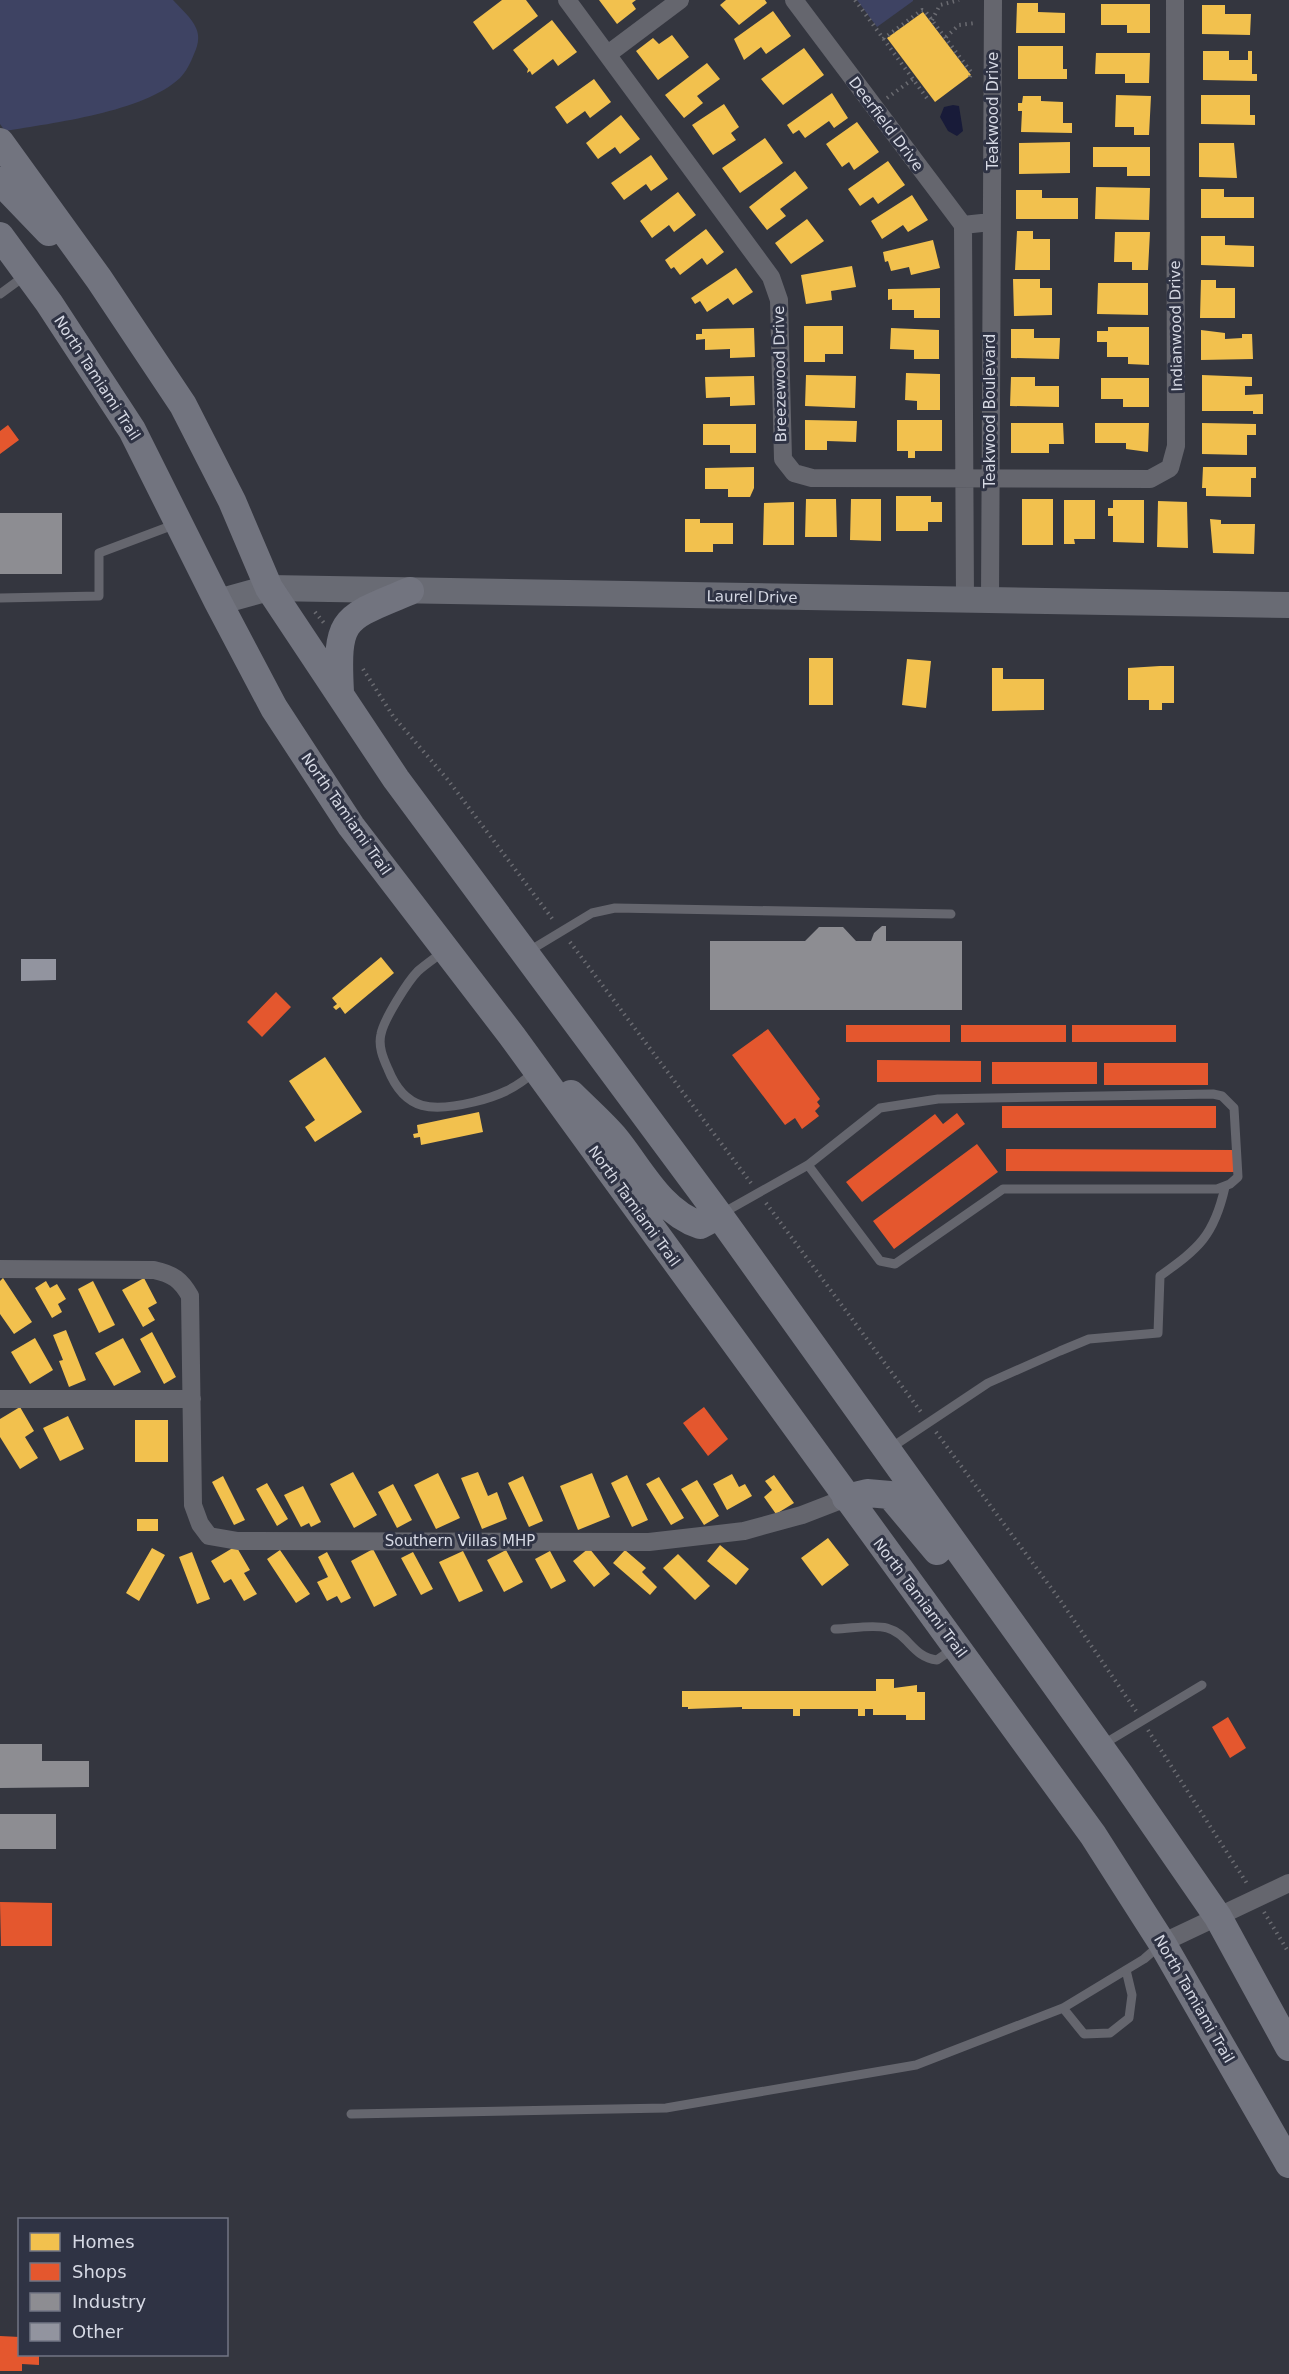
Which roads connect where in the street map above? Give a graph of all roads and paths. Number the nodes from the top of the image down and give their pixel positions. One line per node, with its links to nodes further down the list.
1 (567, 0): 12 (street, Breezewood Drive)
2 (680, 0): 12 (street)
3 (794, 0): 16 (street, Deerfield Drive)
4 (855, 0): 11 (path)
5 (959, 0): 8 (path)
6 (993, 0): 9 (street, Teakwood Drive)
7 (1175, 0): 26 (street, Indianwood Drive)
8 (932, 20): 10 (path); 11 (path)
9 (993, 23): 10 (path); 19 (street, Teakwood Drive)
10 (946, 37): 13 (path)
11 (883, 39): 14 (path)
12 (608, 54): 25 (street, Breezewood Drive)
13 (970, 77)
14 (913, 79): 15 (path); 16 (path)
15 (929, 101)
16 (874, 107): 20 (street, Deerfield Drive)
17 (0, 142): 23 (main road)
18 (0, 181): 23 (main road)
19 (991, 222): 20 (street); 26 (street, Teakwood Boulevard)
20 (963, 225): 25 (street, Teakwood Boulevard)
21 (0, 236): 22 (main road, North Tamiami Trail)
22 (28, 274): 24 (lane); 27 (main road, North Tamiami Trail)
23 (99, 279): 28 (main road)
24 (0, 294)
25 (963, 477): 26 (street, Breezewood Drive); 31 (street, Teakwood Boulevard)
26 (990, 478): 31 (street, Teakwood Boulevard)
27 (178, 523): 30 (lane); 32 (main road, North Tamiami Trail)
28 (269, 588): 29 (street, Laurel Drive); 32 (street, Laurel Drive); 37 (main road)
29 (410, 591): 31 (street, Laurel Drive); 37 (main road)
30 (0, 598)
31 (977, 600): 33 (street, Laurel Drive)
32 (218, 602): 40 (main road, North Tamiami Trail)
33 (1289, 605)
34 (315, 612): 35 (path)
35 (325, 623)
36 (357, 659): 39 (path)
37 (339, 692): 41 (main road)
38 (951, 914): 39 (lane)
39 (562, 931): 41 (lane); 45 (path)
40 (446, 950): 42 (main road, North Tamiami Trail); 42 (lane)
41 (527, 952): 46 (main road)
42 (539, 1068): 46 (main road); 52 (main road, North Tamiami Trail)
43 (808, 1165): 44 (lane); 44 (lane); 45 (lane)
44 (1225, 1187): 50 (lane)
45 (759, 1194): 46 (lane); 50 (path)
46 (719, 1215): 51 (main road)
47 (0, 1269): 49 (street, Southern Villas MHP)
48 (0, 1399): 49 (street)
49 (192, 1399): 52 (street, Southern Villas MHP)
50 (928, 1422): 51 (lane); 57 (path)
51 (887, 1450): 54 (main road)
52 (846, 1498): 54 (main road); 55 (main road, North Tamiami Trail)
53 (835, 1629): 55 (lane)
54 (1018, 1632): 58 (main road)
55 (956, 1647): 62 (main road, North Tamiami Trail)
56 (1203, 1685): 57 (lane)
57 (1142, 1720): 58 (lane); 60 (path)
58 (1100, 1746): 61 (main road)
59 (1289, 1883): 60 (street)
60 (1256, 1899): 61 (street); 63 (path)
61 (1218, 1917): 62 (street); 66 (main road)
62 (1162, 1943): 64 (lane); 68 (main road, North Tamiami Trail)
63 (1289, 1953)
64 (1126, 1970): 65 (lane); 65 (lane)
65 (1063, 2008): 67 (lane)
66 (1289, 2047)
67 (351, 2114)
68 (1289, 2164)

